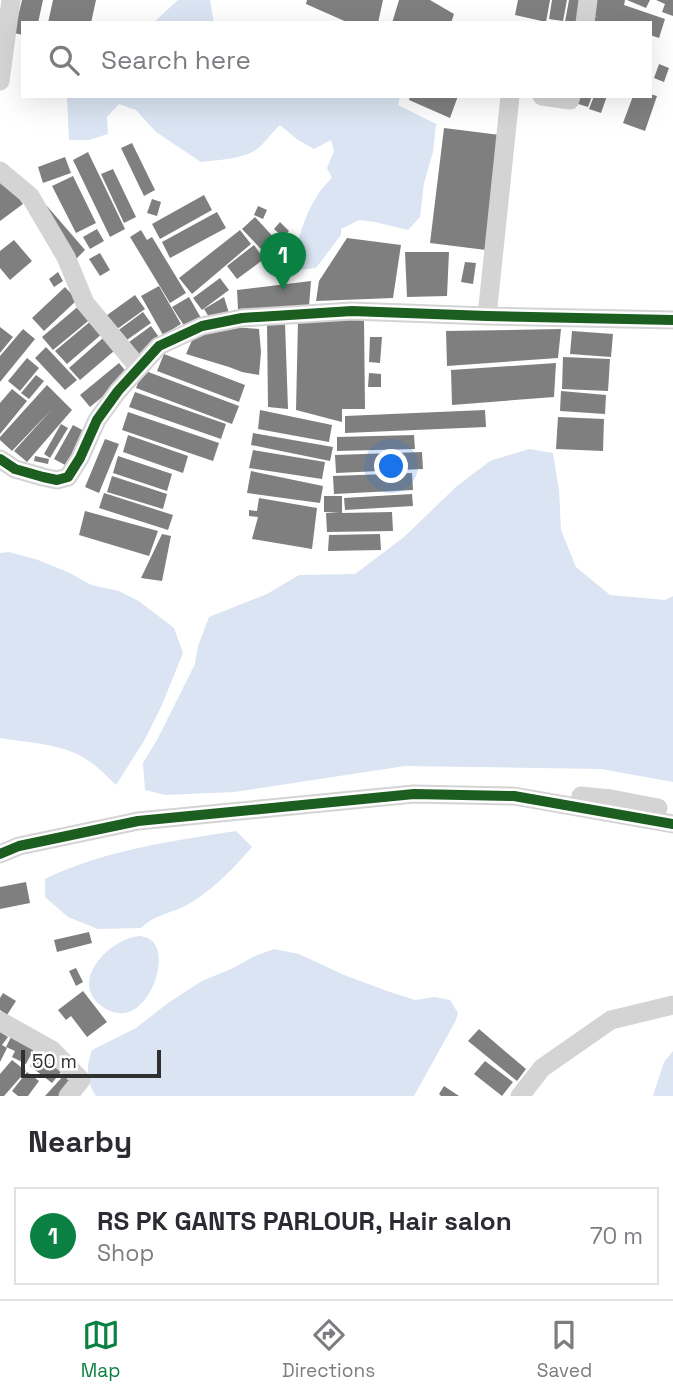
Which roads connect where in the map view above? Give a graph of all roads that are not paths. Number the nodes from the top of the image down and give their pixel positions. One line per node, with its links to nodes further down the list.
1 (11, 0): 4 (street)
2 (588, 0): 3 (street)
3 (585, 21)
4 (0, 81)
5 (510, 98): 7 (street)
6 (0, 171): 9 (street)
7 (486, 316): 8 (street); 9 (street)
8 (673, 320)
9 (139, 368): 10 (street)
10 (0, 459)
11 (414, 794): 12 (street); 13 (street); 14 (street)
12 (673, 811)
13 (673, 824)
14 (0, 854)
15 (673, 1004): 18 (street)
16 (0, 1021): 17 (street)
17 (68, 1096)
18 (520, 1096)

